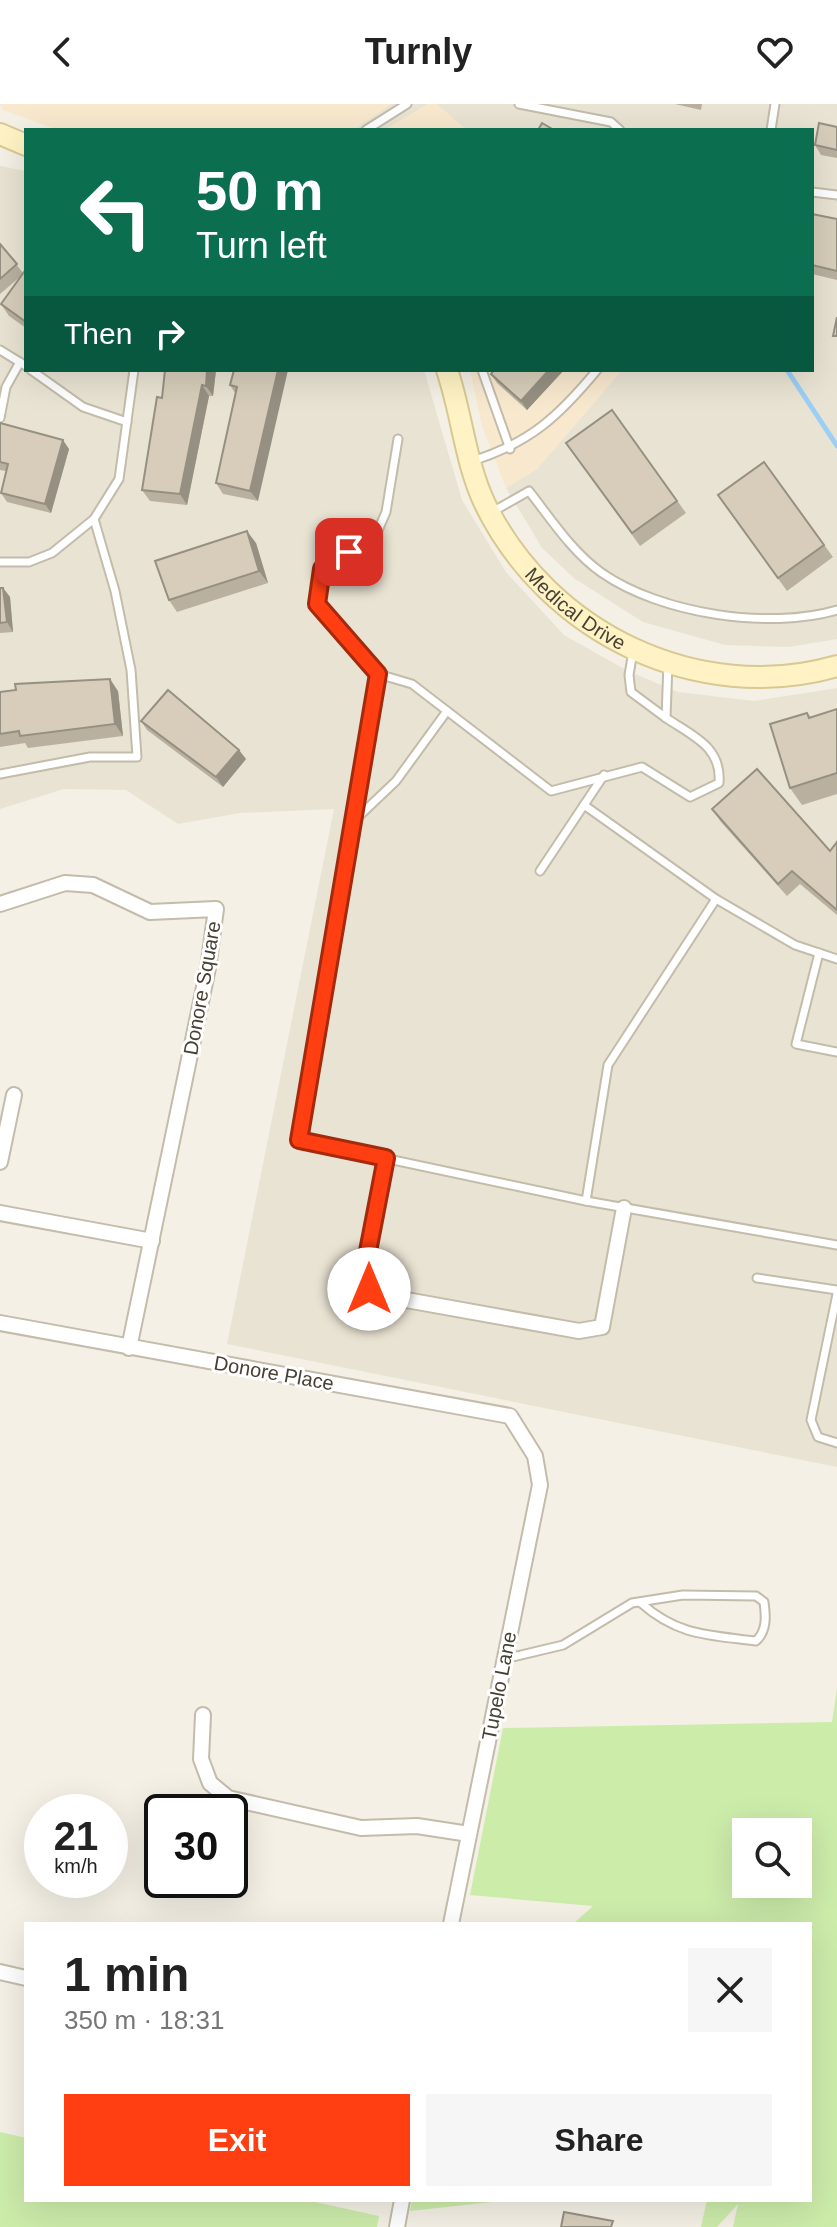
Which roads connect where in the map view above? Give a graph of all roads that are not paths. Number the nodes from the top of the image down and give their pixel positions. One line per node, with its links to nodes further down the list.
1 (407, 104): 4 (lane)
2 (519, 104): 5 (lane)
3 (775, 104): 6 (lane)
4 (369, 128)
5 (618, 128)
6 (771, 128)
7 (814, 192): 8 (lane)
8 (837, 195)
9 (0, 350): 10 (lane)
10 (23, 364): 16 (lane)
11 (34, 372): 17 (lane)
12 (134, 372): 17 (lane)
13 (450, 372): 20 (street, Medical Drive)
14 (483, 372): 19 (lane)
15 (595, 372): 19 (lane)
16 (0, 418)
17 (127, 422): 22 (lane)
18 (398, 439): 28 (lane)
19 (510, 449): 20 (lane)
20 (470, 462): 21 (street, Medical Drive)
21 (490, 513): 24 (lane); 25 (street, Medical Drive)
22 (94, 519): 23 (lane); 31 (lane)
23 (0, 562)
24 (837, 610)
25 (634, 649): 26 (street, Medical Drive); 30 (lane)
26 (668, 663): 27 (street, Medical Drive); 30 (lane)
27 (837, 666)
28 (378, 674): 29 (lane); 34 (lane)
29 (447, 711): 32 (lane); 34 (lane)
30 (666, 718): 32 (lane)
31 (0, 774)
32 (604, 775): 33 (lane)
33 (584, 805): 35 (lane); 36 (lane)
34 (355, 821): 42 (lane)
35 (540, 871)
36 (716, 899): 38 (lane); 44 (lane)
37 (0, 904): 47 (street, Donore Square)
38 (819, 953): 39 (lane); 40 (lane)
39 (837, 959)
40 (837, 1052)
41 (14, 1095): 43 (street)
42 (386, 1158): 44 (lane); 45 (street)
43 (0, 1162)
44 (586, 1201): 45 (lane)
45 (624, 1208): 48 (lane)
46 (0, 1213): 47 (street)
47 (152, 1241): 52 (street, Donore Square)
48 (837, 1245)
49 (757, 1278): 50 (lane)
50 (837, 1292): 53 (lane)
51 (0, 1323): 52 (street, Donore Place)
52 (129, 1348): 54 (street, Donore Place)
53 (837, 1443)
54 (531, 1449): 56 (street, Tupelo Lane)
55 (641, 1603): 55 (lane); 56 (lane)
56 (504, 1659): 58 (street, Tupelo Lane)
57 (203, 1715): 58 (street)
58 (469, 1834): 59 (street, Tupelo Lane)
59 (451, 1922)
60 (0, 1972): 61 (street)
61 (24, 1978)
62 (402, 2202): 63 (street)
63 (397, 2227)

